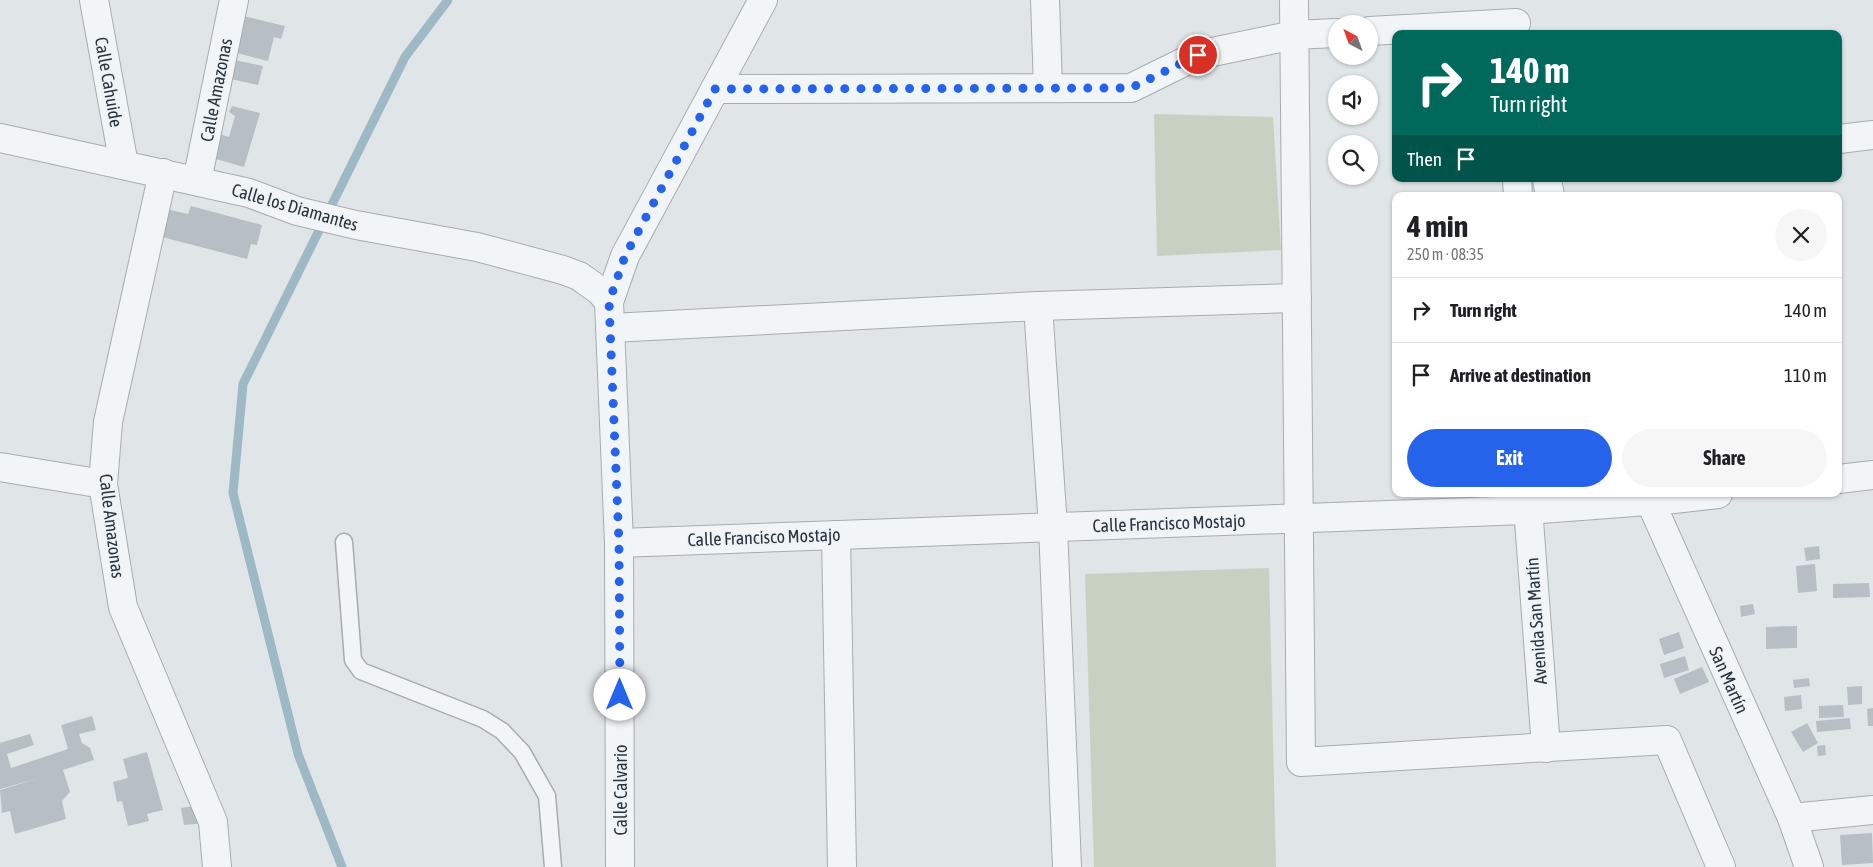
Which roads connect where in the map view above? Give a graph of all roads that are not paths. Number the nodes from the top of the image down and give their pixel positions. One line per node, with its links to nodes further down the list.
1 (94, 0): 15 (street, Calle Cahuide)
2 (234, 0): 17 (street, Calle Amazonas)
3 (763, 0): 11 (street, Calle Calvario)
4 (1045, 0): 10 (street)
5 (1294, 0): 9 (street)
6 (1516, 19): 7 (street)
7 (1378, 30)
8 (1328, 33): 9 (street)
9 (1294, 35): 10 (street); 18 (street)
10 (1048, 88): 11 (street)
11 (715, 89): 20 (street, Calle Calvario)
12 (1873, 135): 14 (street)
13 (0, 138): 15 (street, Calle los Diamantes)
14 (1842, 139)
15 (124, 165): 16 (street, Calle los Diamantes)
16 (163, 174): 17 (street, Calle los Diamantes); 24 (street, Calle Amazonas)
17 (197, 181): 20 (street, Calle los Diamantes)
18 (1296, 298): 19 (street); 27 (street)
19 (1038, 306): 20 (street); 28 (street)
20 (610, 315): 31 (street, Calle Calvario)
21 (0, 467): 24 (street)
22 (1873, 475): 23 (street)
23 (1842, 479)
24 (103, 484): 35 (street, Calle Amazonas)
25 (1648, 497): 26 (street, Calle Francisco Mostajo); 34 (street, San Martín)
26 (1528, 502): 27 (street, Calle Francisco Mostajo); 32 (street, Avenida San Martín)
27 (1298, 518): 28 (street, Calle Francisco Mostajo); 32 (street)
28 (1053, 527): 29 (street, Calle Francisco Mostajo); 39 (street)
29 (836, 535): 31 (street, Calle Francisco Mostajo); 38 (street)
30 (344, 542): 36 (lane)
31 (619, 543): 37 (street, Calle Calvario)
32 (1546, 748): 40 (street)
33 (1873, 810): 34 (street)
34 (1792, 818): 41 (street, San Martín)
35 (217, 867)
36 (553, 867)
37 (620, 867)
38 (842, 867)
39 (1068, 867)
40 (1722, 867)
41 (1809, 867)

